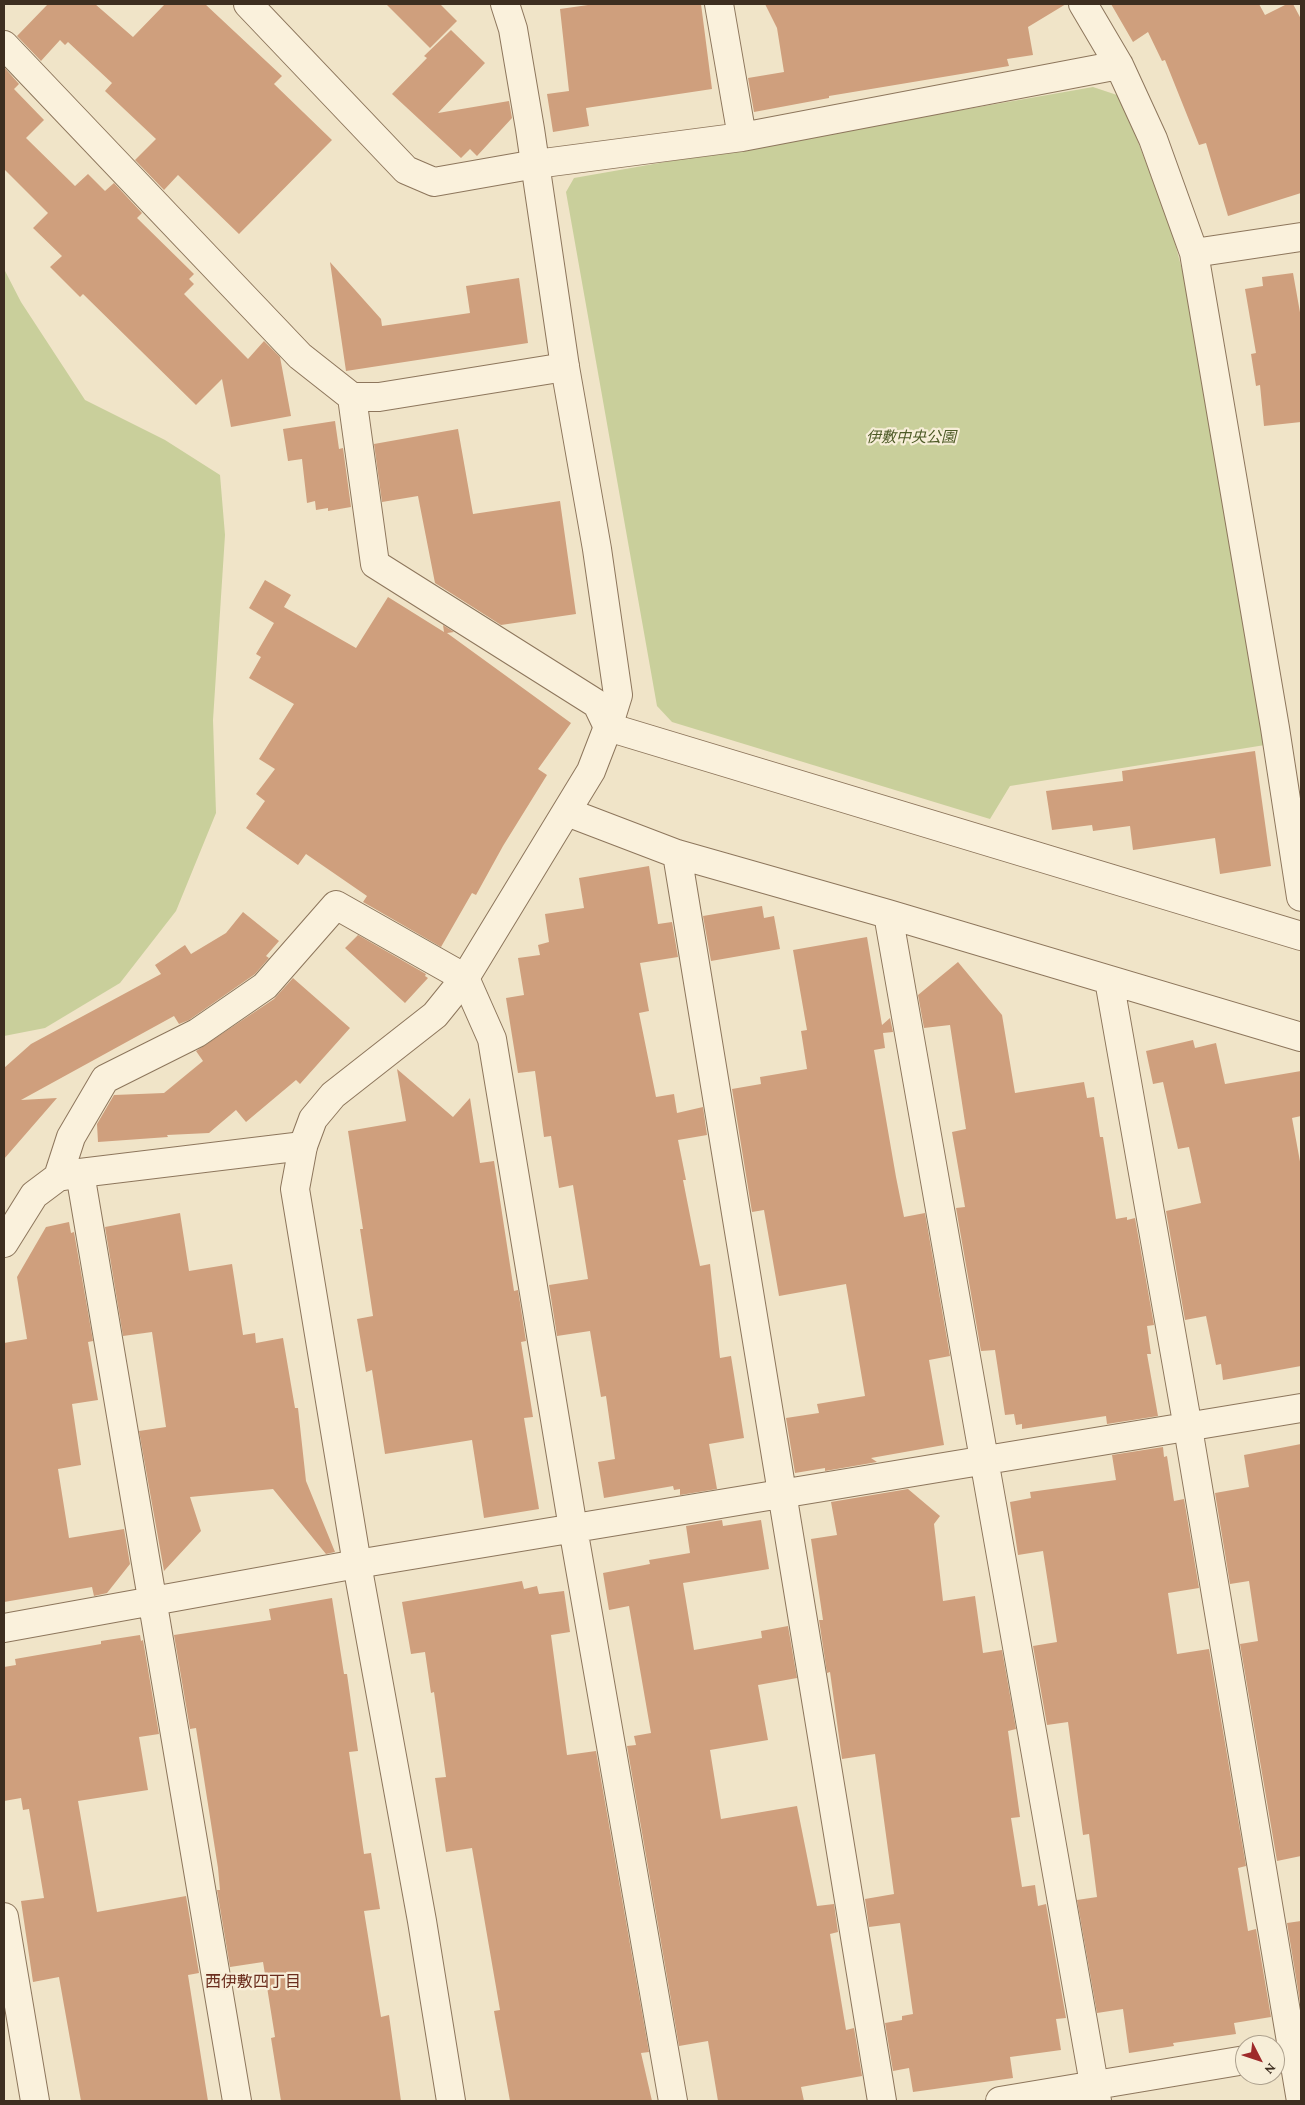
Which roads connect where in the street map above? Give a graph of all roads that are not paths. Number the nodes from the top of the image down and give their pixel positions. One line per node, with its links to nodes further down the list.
1 (248, 4): 8 (street)
2 (505, 4): 8 (street)
3 (719, 4): 7 (street)
4 (1083, 4): 6 (street)
5 (4, 45): 12 (street)
6 (1118, 66): 7 (street); 10 (street)
7 (742, 137): 8 (street)
8 (536, 164): 11 (street)
9 (1301, 237): 10 (street)
10 (1194, 253): 16 (street)
11 (565, 367): 12 (street); 13 (street)
12 (352, 397): 13 (street)
13 (608, 727): 14 (street); 18 (street)
14 (567, 812): 15 (street); 19 (street)
15 (677, 854): 17 (street); 28 (street)
16 (1301, 897)
17 (888, 914): 20 (street); 27 (street)
18 (1301, 936)
19 (466, 978): 22 (street); 23 (street); 29 (street)
20 (1108, 980): 21 (street); 26 (street)
21 (1301, 1037)
22 (303, 1146): 23 (street); 30 (street)
23 (69, 1175): 24 (street); 31 (street)
24 (4, 1243)
25 (1301, 1408): 26 (street)
26 (1188, 1428): 27 (street); 34 (street)
27 (984, 1461): 28 (street); 36 (street)
28 (781, 1494): 29 (street); 41 (street)
29 (573, 1528): 30 (street); 40 (street)
30 (357, 1564): 31 (street); 39 (street)
31 (153, 1601): 32 (street); 38 (street)
32 (4, 1628)
33 (4, 1917): 37 (street)
34 (1290, 2052): 43 (street)
35 (1235, 2062): 36 (street)
36 (1095, 2093): 42 (street)
37 (35, 2101)
38 (237, 2101)
39 (451, 2101)
40 (673, 2101)
41 (882, 2101)
42 (1000, 2101)
43 (1301, 2101)

